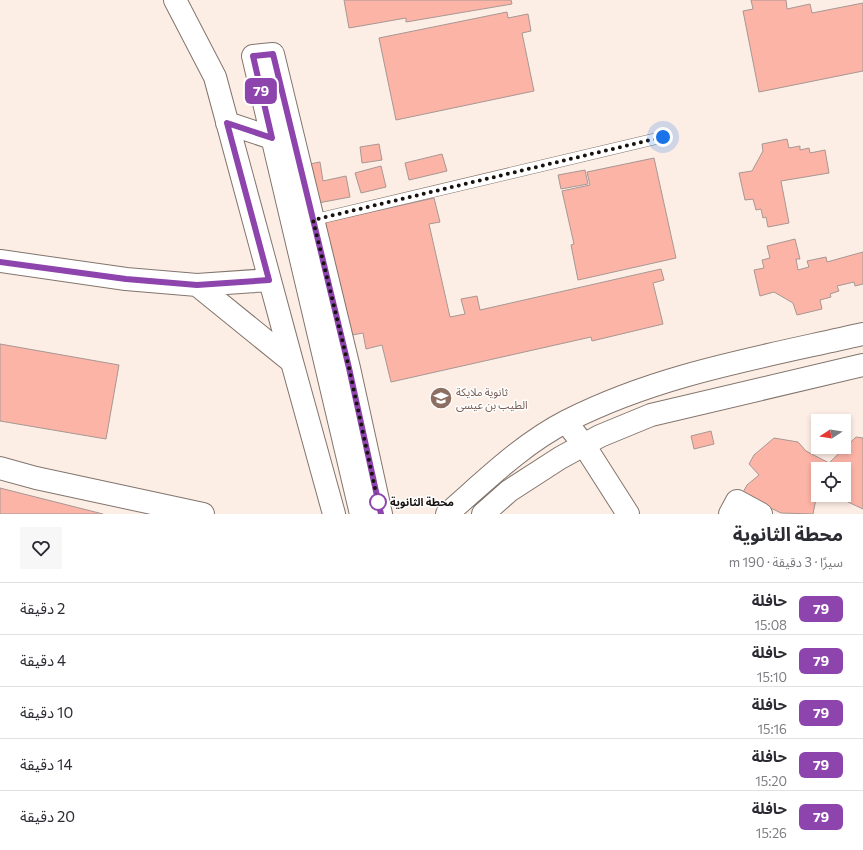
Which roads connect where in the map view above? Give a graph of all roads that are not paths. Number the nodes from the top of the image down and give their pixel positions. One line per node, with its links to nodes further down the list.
1 (175, 0): 2 (street)
2 (227, 123): 4 (street); 7 (street)
3 (663, 137): 5 (lane)
4 (272, 138): 5 (street); 17 (street)
5 (313, 220): 18 (street)
6 (0, 262): 8 (street)
7 (269, 280): 8 (street); 10 (street)
8 (197, 285): 10 (street)
9 (863, 334): 12 (street)
10 (292, 362): 16 (street)
11 (863, 365): 13 (street)
12 (566, 422): 13 (street); 19 (street)
13 (584, 445): 20 (street); 21 (street)
14 (0, 468): 15 (street)
15 (199, 514)
16 (334, 514)
17 (361, 514)
18 (381, 514)
19 (447, 514)
20 (484, 514)
21 (628, 514)
22 (730, 514): 23 (street)
23 (761, 514)

